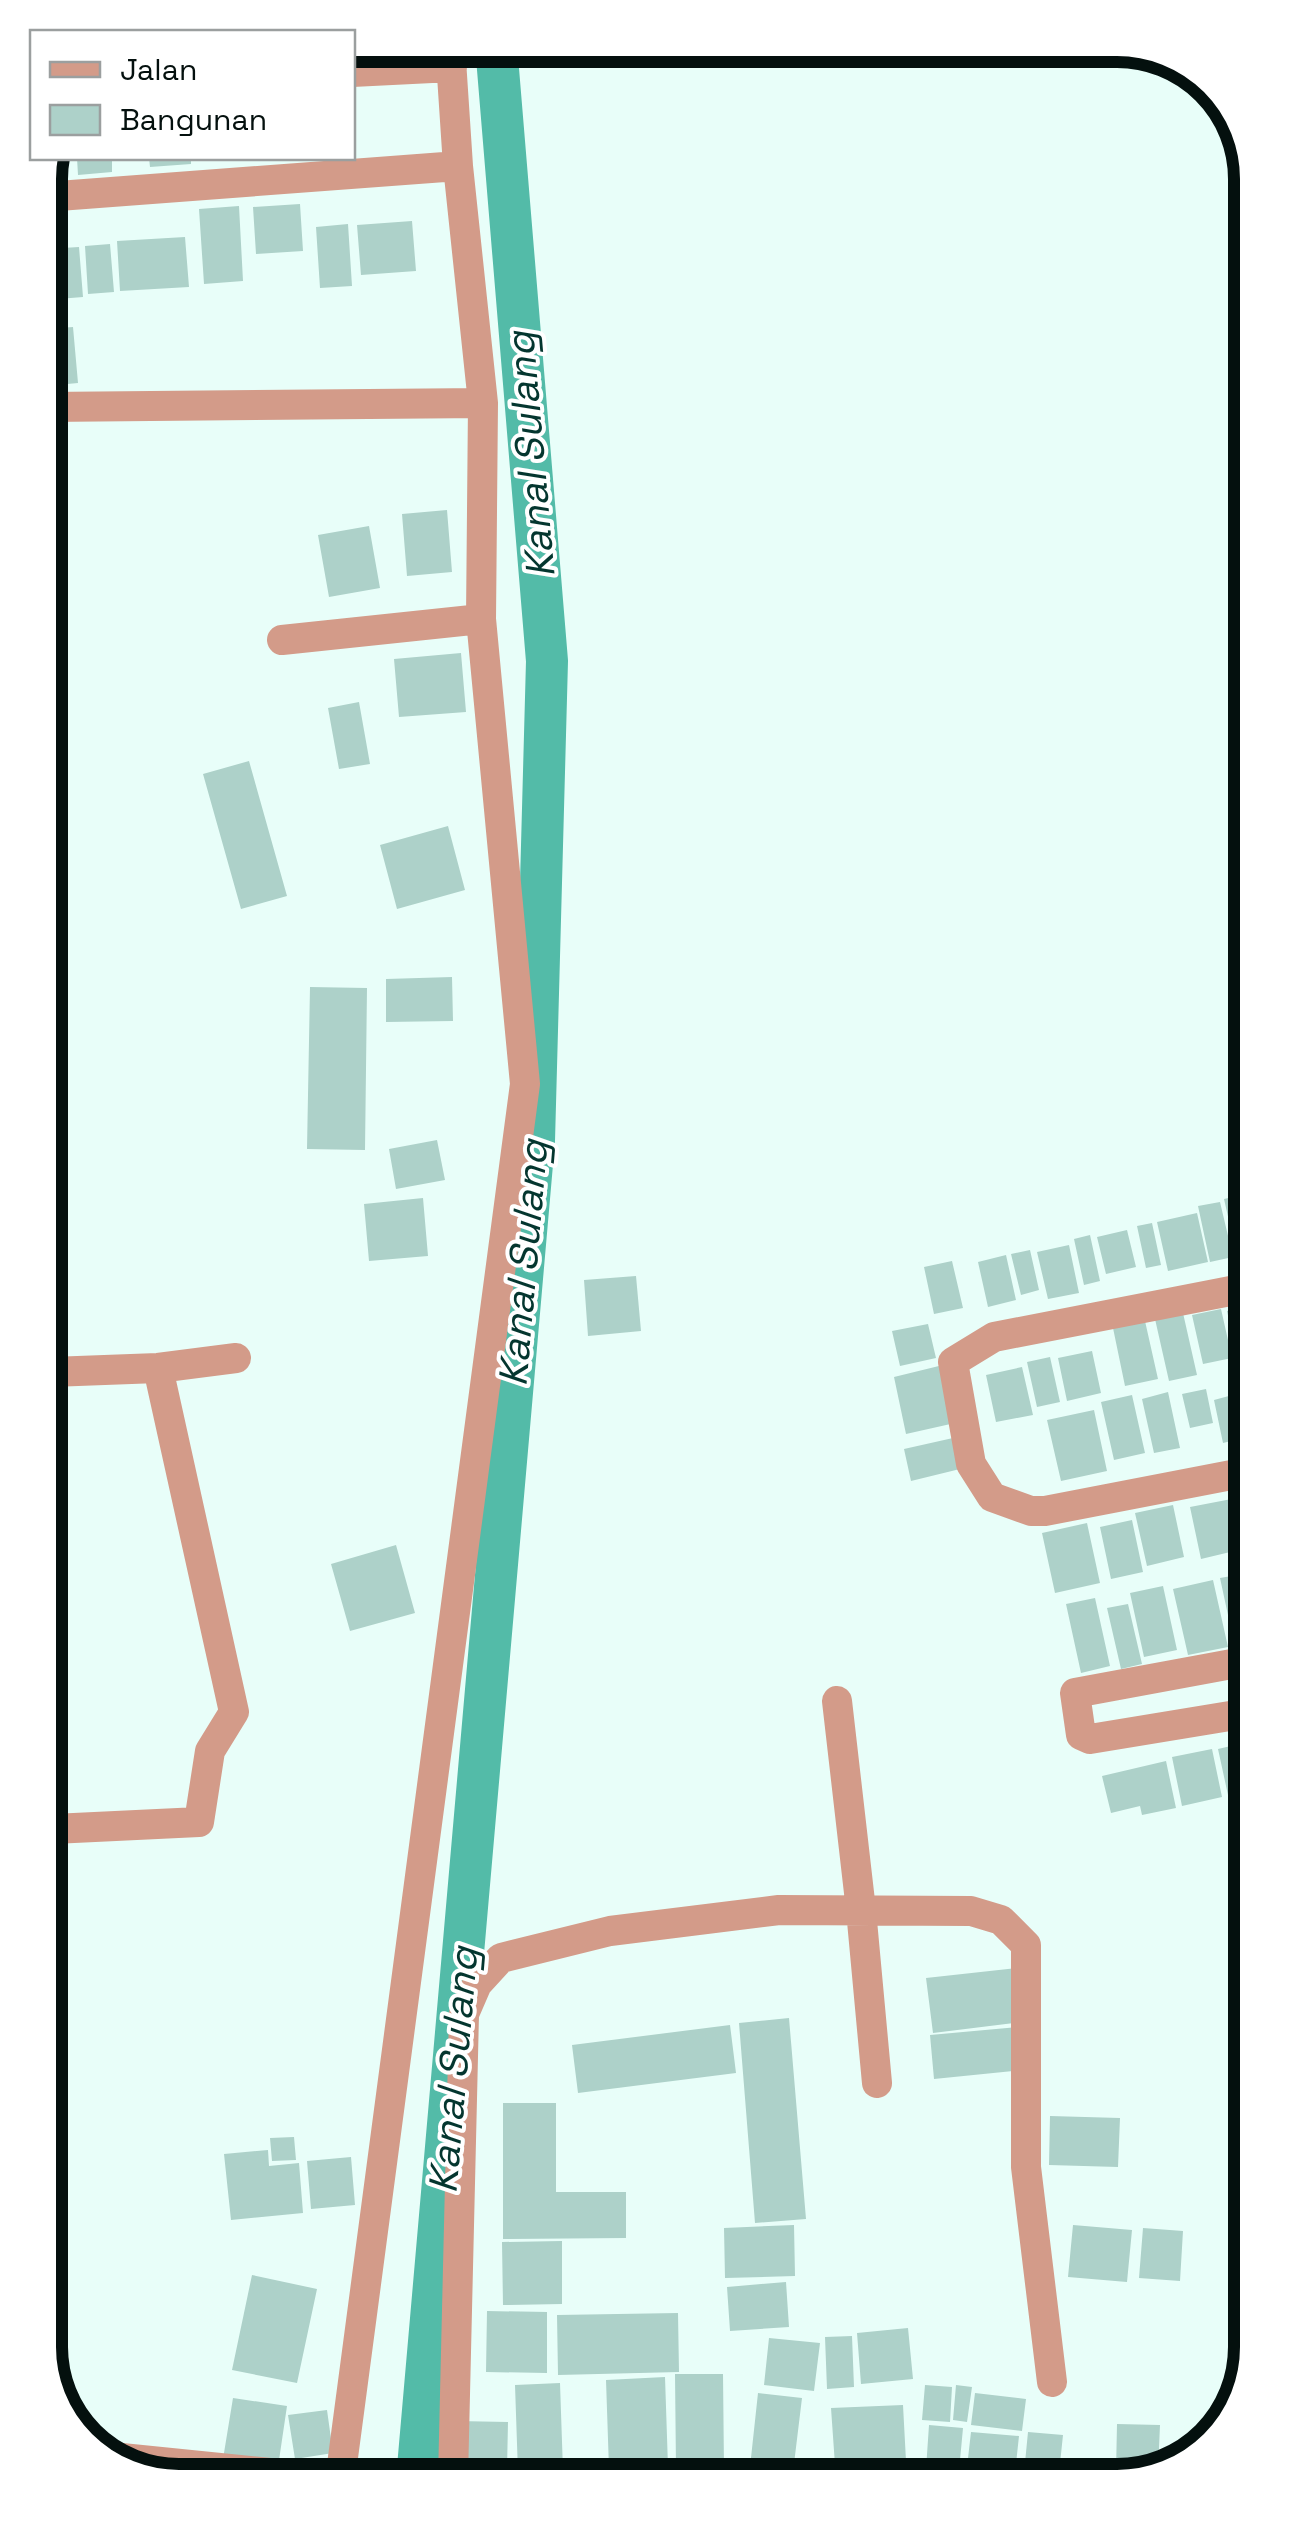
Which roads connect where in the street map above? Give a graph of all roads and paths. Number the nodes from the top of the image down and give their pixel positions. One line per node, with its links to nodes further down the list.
1 (412, 62): 3 (street)
2 (451, 62): 4 (street)
3 (355, 72)
4 (458, 166): 5 (street); 6 (street)
5 (63, 196)
6 (484, 402): 7 (street); 8 (street)
7 (63, 407)
8 (480, 620): 9 (street); 24 (street)
9 (282, 640)
10 (1234, 1290): 14 (street)
11 (236, 1358): 12 (street)
12 (158, 1368): 13 (street); 18 (street)
13 (62, 1372)
14 (1234, 1475)
15 (1234, 1664): 17 (street)
16 (837, 1700): 19 (street)
17 (1234, 1715)
18 (62, 1829)
19 (861, 1910): 20 (street); 21 (street); 25 (street)
20 (876, 2084)
21 (1052, 2382)
22 (148, 2461): 23 (street)
23 (181, 2464)
24 (342, 2464)
25 (454, 2464)

